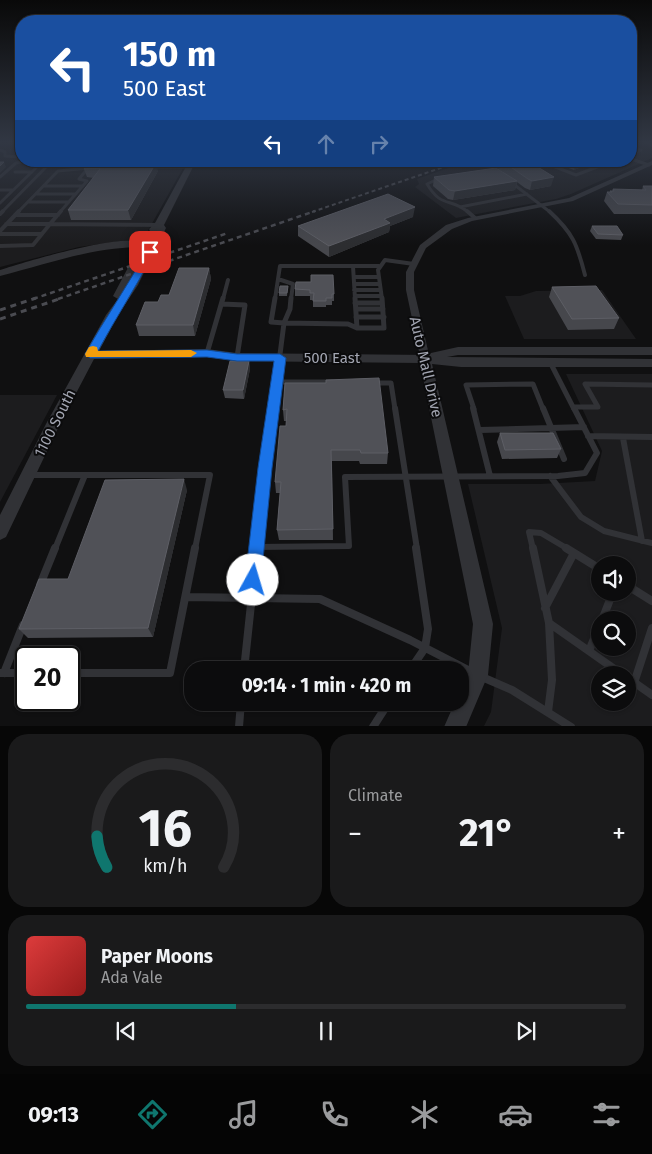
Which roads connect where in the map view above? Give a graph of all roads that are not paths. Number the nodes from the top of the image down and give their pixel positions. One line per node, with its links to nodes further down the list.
1 (27, 177): 12 (lane)
2 (36, 177): 21 (lane)
3 (53, 177): 9 (lane)
4 (81, 177): 10 (lane)
5 (185, 177): 27 (street, 1100 South)
6 (622, 177): 19 (street, Auto Mall Drive)
7 (446, 178): 20 (lane)
8 (504, 179): 15 (lane)
9 (44, 186): 10 (lane); 13 (lane)
10 (83, 186): 14 (lane)
11 (0, 190): 12 (lane)
12 (13, 190): 18 (lane)
13 (36, 194): 14 (lane); 16 (lane)
14 (76, 194): 17 (lane)
15 (528, 194): 19 (lane); 20 (lane)
16 (28, 202): 17 (lane); 22 (lane)
17 (69, 202): 23 (lane)
18 (0, 203)
19 (541, 205): 24 (street, Auto Mall Drive); 36 (lane)
20 (460, 207): 24 (lane)
21 (0, 214)
22 (15, 215): 23 (lane); 25 (lane)
23 (58, 215): 26 (lane)
24 (475, 218): 32 (street, Auto Mall Drive)
25 (6, 224): 26 (lane); 28 (lane)
26 (50, 224): 27 (lane); 29 (lane)
27 (159, 225): 30 (street, 1100 South); 51 (street, 1100 South)
28 (0, 232): 29 (lane)
29 (41, 234): 31 (lane)
30 (145, 244): 35 (street); 51 (street, 1100 South)
31 (0, 246)
32 (414, 264): 34 (lane); 61 (street, Auto Mall Drive)
33 (353, 266): 34 (lane); 37 (lane); 39 (lane)
34 (380, 266): 38 (lane)
35 (0, 273)
36 (586, 275)
37 (354, 277): 38 (lane); 41 (lane)
38 (378, 277): 42 (lane)
39 (277, 279): 54 (lane); 54 (lane)
40 (228, 280): 48 (lane)
41 (354, 284): 42 (lane); 43 (lane)
42 (380, 287): 43 (lane); 45 (lane)
43 (354, 290): 44 (lane)
44 (355, 296): 45 (lane); 47 (lane)
45 (381, 296): 46 (lane)
46 (382, 302): 47 (lane); 50 (lane)
47 (355, 303): 49 (lane)
48 (222, 304): 57 (lane); 59 (lane)
49 (356, 309): 50 (lane); 52 (lane)
50 (383, 309): 53 (lane)
51 (112, 316): 58 (street, 1100 South)
52 (356, 317): 53 (lane); 55 (lane)
53 (384, 317): 55 (lane)
54 (284, 323): 55 (lane); 60 (lane)
55 (357, 328)
56 (652, 351): 61 (street, 500 East)
57 (207, 353): 58 (street, 500 East); 59 (street, 500 East)
58 (90, 354): 76 (street, 1100 South)
59 (237, 357): 60 (street, 500 East)
60 (280, 358): 61 (street, 500 East); 64 (lane)
61 (425, 359): 63 (street, 500 East); 78 (street, Auto Mall Drive)
62 (652, 363): 63 (street, 500 East)
63 (551, 364): 68 (lane)
64 (277, 382): 65 (lane); 85 (lane)
65 (343, 382)
66 (372, 383): 79 (lane)
67 (652, 385): 68 (lane)
68 (574, 407): 69 (lane)
69 (584, 427): 70 (lane); 72 (lane)
70 (552, 428): 71 (lane); 71 (lane); 75 (lane)
71 (480, 430): 80 (lane)
72 (588, 436): 74 (lane); 81 (lane)
73 (652, 437): 74 (lane)
74 (623, 438): 83 (lane)
75 (564, 459)
76 (28, 475): 77 (lane); 82 (street, 1100 South)
77 (85, 475): 89 (lane); 90 (lane)
78 (450, 475): 79 (lane); 80 (lane); 107 (street, Auto Mall Drive)
79 (406, 476): 85 (lane); 98 (lane)
80 (490, 476): 81 (lane)
81 (550, 476): 83 (lane)
82 (0, 532)
83 (642, 541): 84 (lane)
84 (652, 543)
85 (257, 547): 91 (lane)
86 (574, 553): 87 (lane); 93 (lane); 93 (lane)
87 (591, 563)
88 (636, 591): 92 (lane)
89 (37, 592)
90 (186, 596): 91 (lane); 106 (lane)
91 (251, 596): 98 (lane); 100 (lane)
92 (652, 601)
93 (545, 608): 95 (lane)
94 (26, 619): 104 (lane)
95 (549, 623): 99 (lane); 112 (lane)
96 (652, 628): 103 (lane)
97 (591, 646): 99 (lane)
98 (425, 648): 101 (lane); 107 (lane)
99 (589, 651): 102 (lane)
100 (245, 661)
101 (416, 661)
102 (610, 666)
103 (636, 668)
104 (2, 673): 105 (lane)
105 (15, 673)
106 (80, 673)
107 (478, 675): 112 (lane); 116 (street, Auto Mall Drive)
108 (636, 684): 109 (lane)
109 (652, 695)
110 (240, 711): 114 (lane)
111 (383, 711): 115 (lane)
112 (548, 712): 113 (lane)
113 (567, 725)
114 (239, 726)
115 (374, 726)
116 (455, 726)

